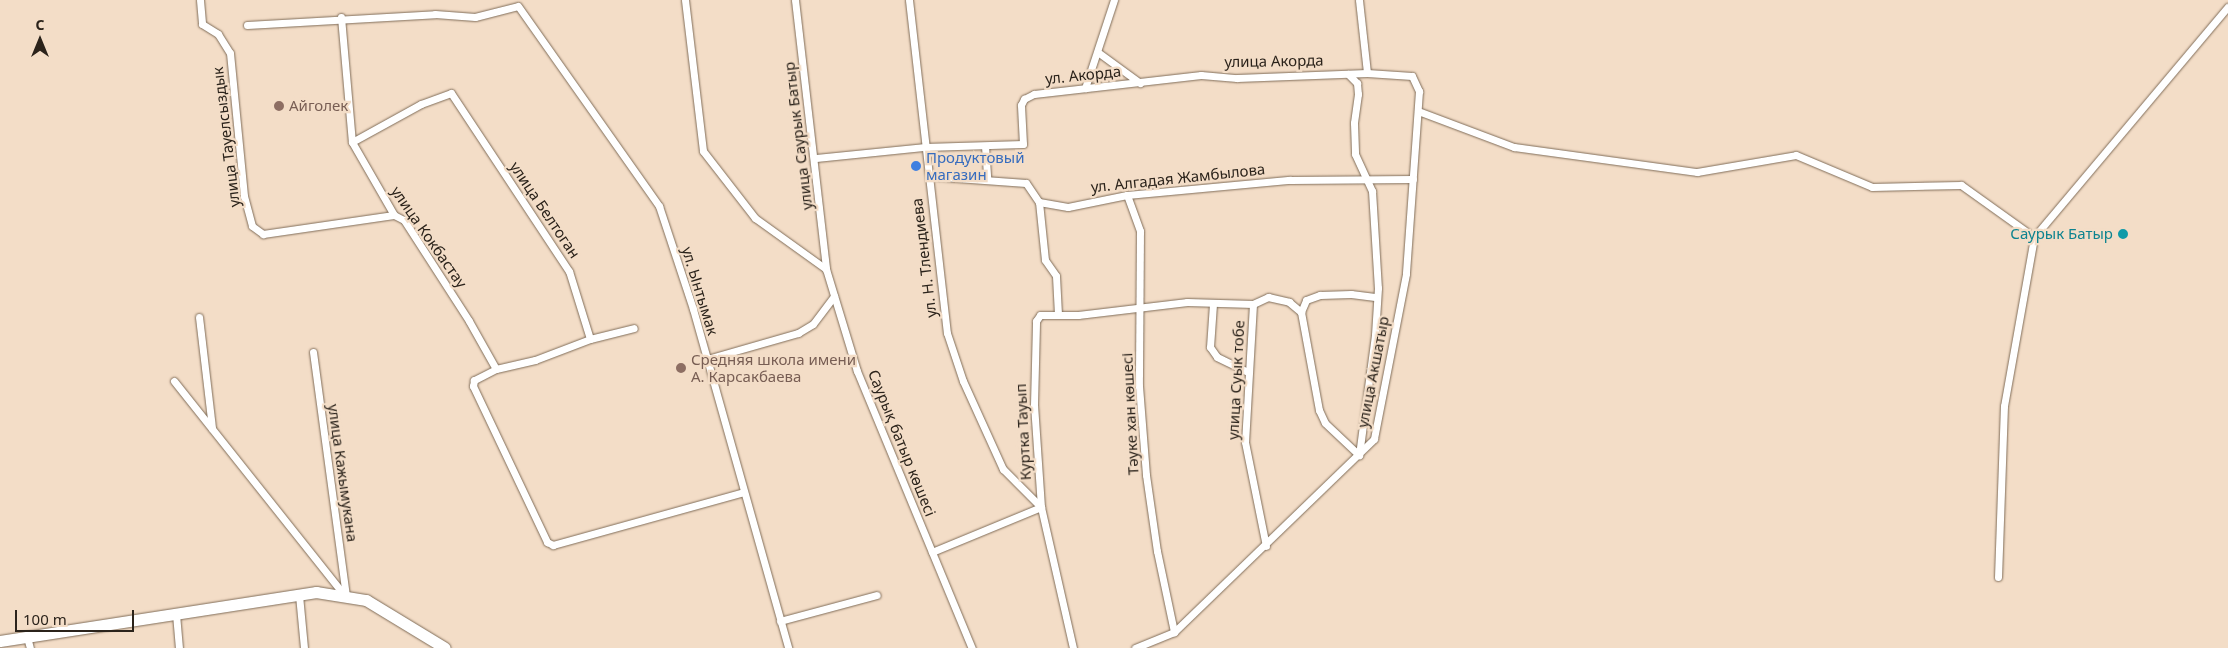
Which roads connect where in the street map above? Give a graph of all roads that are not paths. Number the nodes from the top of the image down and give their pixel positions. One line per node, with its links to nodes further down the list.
1 (200, 0): 28 (street, улица Тауелсыздык)
2 (685, 0): 30 (street)
3 (795, 0): 21 (street, улица Саурык Батыр)
4 (909, 0): 19 (street, ул. Н. Тлендиева)
5 (1114, 0): 11 (street)
6 (1359, 0): 12 (street)
7 (518, 3): 9 (street); 42 (street, ул. Ынтымак)
8 (2228, 7): 29 (street)
9 (341, 17): 10 (street); 18 (street, улица Кокбастау)
10 (247, 25)
11 (1099, 53): 15 (street); 16 (street)
12 (1366, 73): 13 (street, улица Акорда); 14 (street, улица Акорда)
13 (1348, 74): 15 (street, улица Акорда); 25 (street)
14 (1408, 75): 17 (street, улица Акшатыр)
15 (1140, 83): 16 (street, ул. Акорда)
16 (1085, 88): 20 (street, ул. Акорда)
17 (1418, 111): 24 (street, улица Акшатыр); 29 (street)
18 (352, 142): 28 (street, улица Кокбастау); 40 (street, улица Белтоган)
19 (924, 146): 20 (street, ул. Акорда); 21 (street, ул. Акорда); 22 (street, ул. Н. Тлендиева)
20 (985, 146): 23 (street)
21 (816, 158): 30 (street, улица Саурык Батыр)
22 (929, 176): 23 (street); 49 (street, ул. Н. Тлендиева)
23 (987, 178): 27 (street)
24 (1413, 179): 25 (street, ул. Алгадая Жамбылова); 47 (street, улица Акшатыр)
25 (1368, 181): 26 (street, ул. Алгадая Жамбылова); 32 (street)
26 (1127, 195): 27 (street, ул. Алгадая Жамбылова); 35 (street, Тәуке хан көшесі)
27 (1039, 202): 37 (street)
28 (394, 215): 43 (street, улица Кокбастау)
29 (2034, 237): 52 (street)
30 (826, 269): 31 (street, Саурық батыр көшесі)
31 (834, 296): 42 (street); 51 (street, Саурық батыр көшесі)
32 (1377, 297): 36 (street); 47 (street)
33 (1213, 304): 34 (street, Куртка Тауып); 35 (street, Куртка Тауып); 44 (street)
34 (1253, 304): 36 (street, Куртка Тауып); 44 (street, улица Суык тобе)
35 (1141, 309): 37 (street, Куртка Тауып); 58 (street, Тәуке хан көшесі)
36 (1301, 312): 47 (street)
37 (1058, 314): 49 (street, Куртка Тауып)
38 (199, 317): 46 (street)
39 (634, 328): 40 (street)
40 (590, 339): 43 (street)
41 (313, 352): 55 (street, улица Кажымукана)
42 (706, 359): 48 (street, ул. Ынтымак)
43 (496, 369): 48 (street)
44 (1248, 372): 50 (street, улица Суык тобе)
45 (174, 381): 46 (street)
46 (213, 429): 55 (street)
47 (1359, 455): 50 (street, улица Акшатыр)
48 (744, 492): 57 (street, ул. Ынтымак)
49 (1041, 507): 51 (street); 67 (street, Куртка Тауып)
50 (1266, 546): 58 (street, улица Акшатыр)
51 (932, 552): 66 (street, Саурық батыр көшесі)
52 (1998, 577)
53 (299, 595): 55 (main road); 56 (main road); 63 (street)
54 (877, 595): 57 (street)
55 (346, 597): 61 (main road)
56 (176, 614): 60 (main road); 62 (street)
57 (780, 621): 65 (street, ул. Ынтымак)
58 (1174, 632): 68 (street, улица Акшатыр)
59 (0, 641): 60 (main road)
60 (28, 643)
61 (430, 643): 64 (main road)
62 (179, 648)
63 (304, 648)
64 (445, 648)
65 (788, 648)
66 (972, 648)
67 (1072, 648)
68 (1136, 648)

